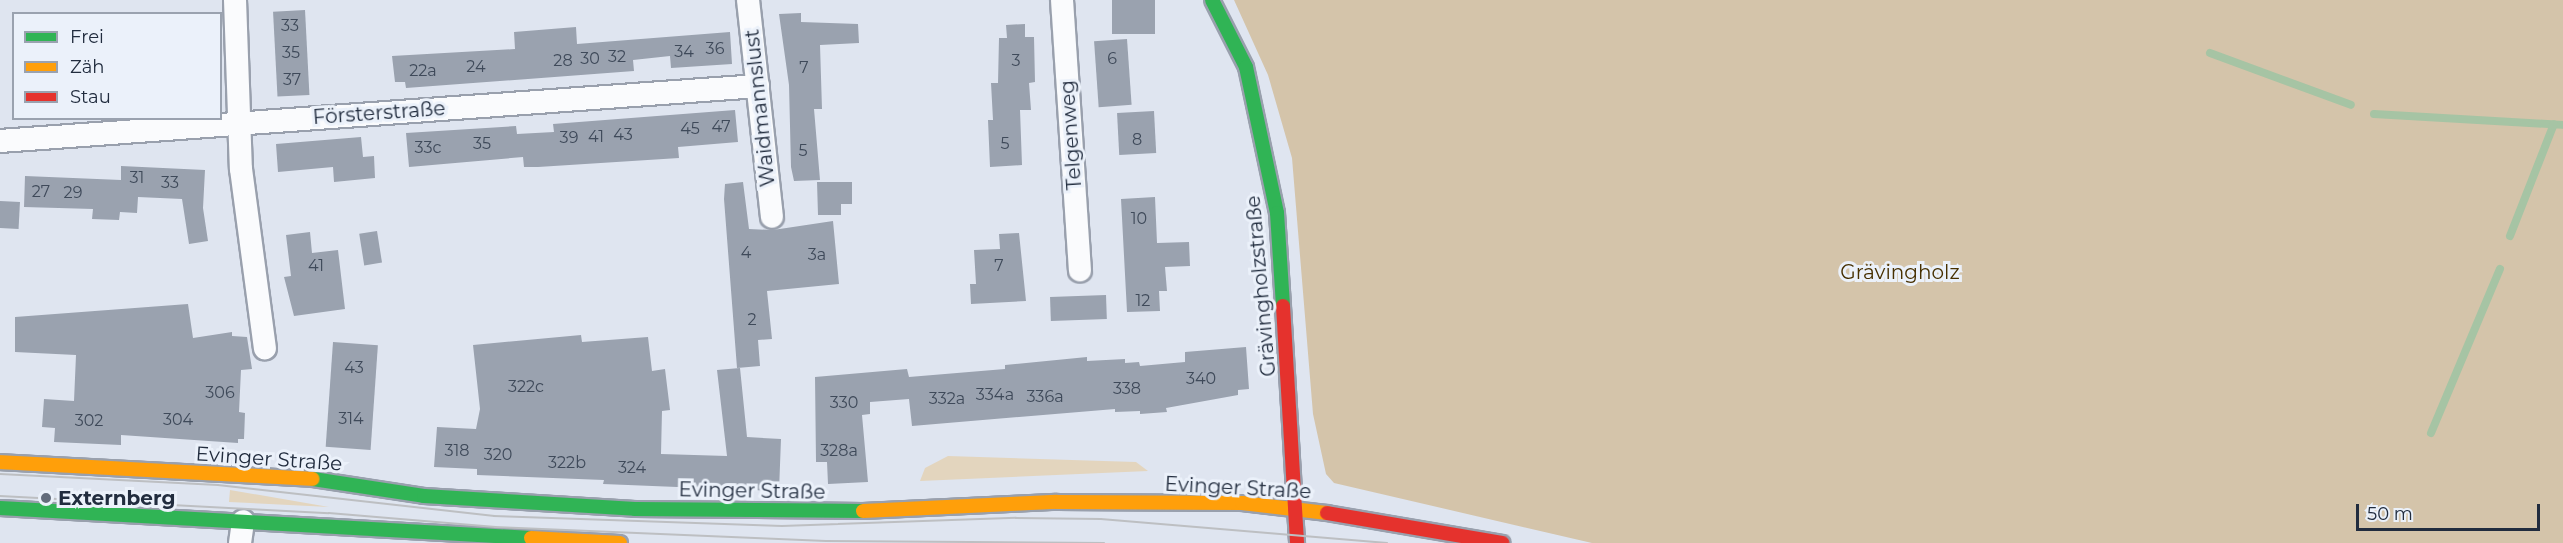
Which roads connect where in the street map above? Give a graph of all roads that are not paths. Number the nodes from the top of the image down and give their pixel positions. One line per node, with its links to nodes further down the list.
1 (235, 0): 6 (street)
2 (748, 0): 5 (street, Waidmannslust)
3 (1062, 0): 9 (street, Telgenweg)
4 (1212, 0): 13 (main road, Grävingholzstraße)
5 (758, 86): 6 (street, Försterstraße); 8 (street, Waidmannslust)
6 (237, 124): 7 (street, Försterstraße); 10 (street)
7 (0, 141)
8 (772, 217)
9 (1080, 270)
10 (265, 348)
11 (0, 462): 13 (main road, Evinger Straße)
12 (0, 508): 14 (main road)
13 (1296, 509): 17 (main road, Grävingholzstraße); 18 (main road, Evinger Straße)
14 (243, 521): 15 (street); 16 (main road)
15 (240, 543)
16 (620, 543)
17 (1297, 543)
18 (1502, 543)

